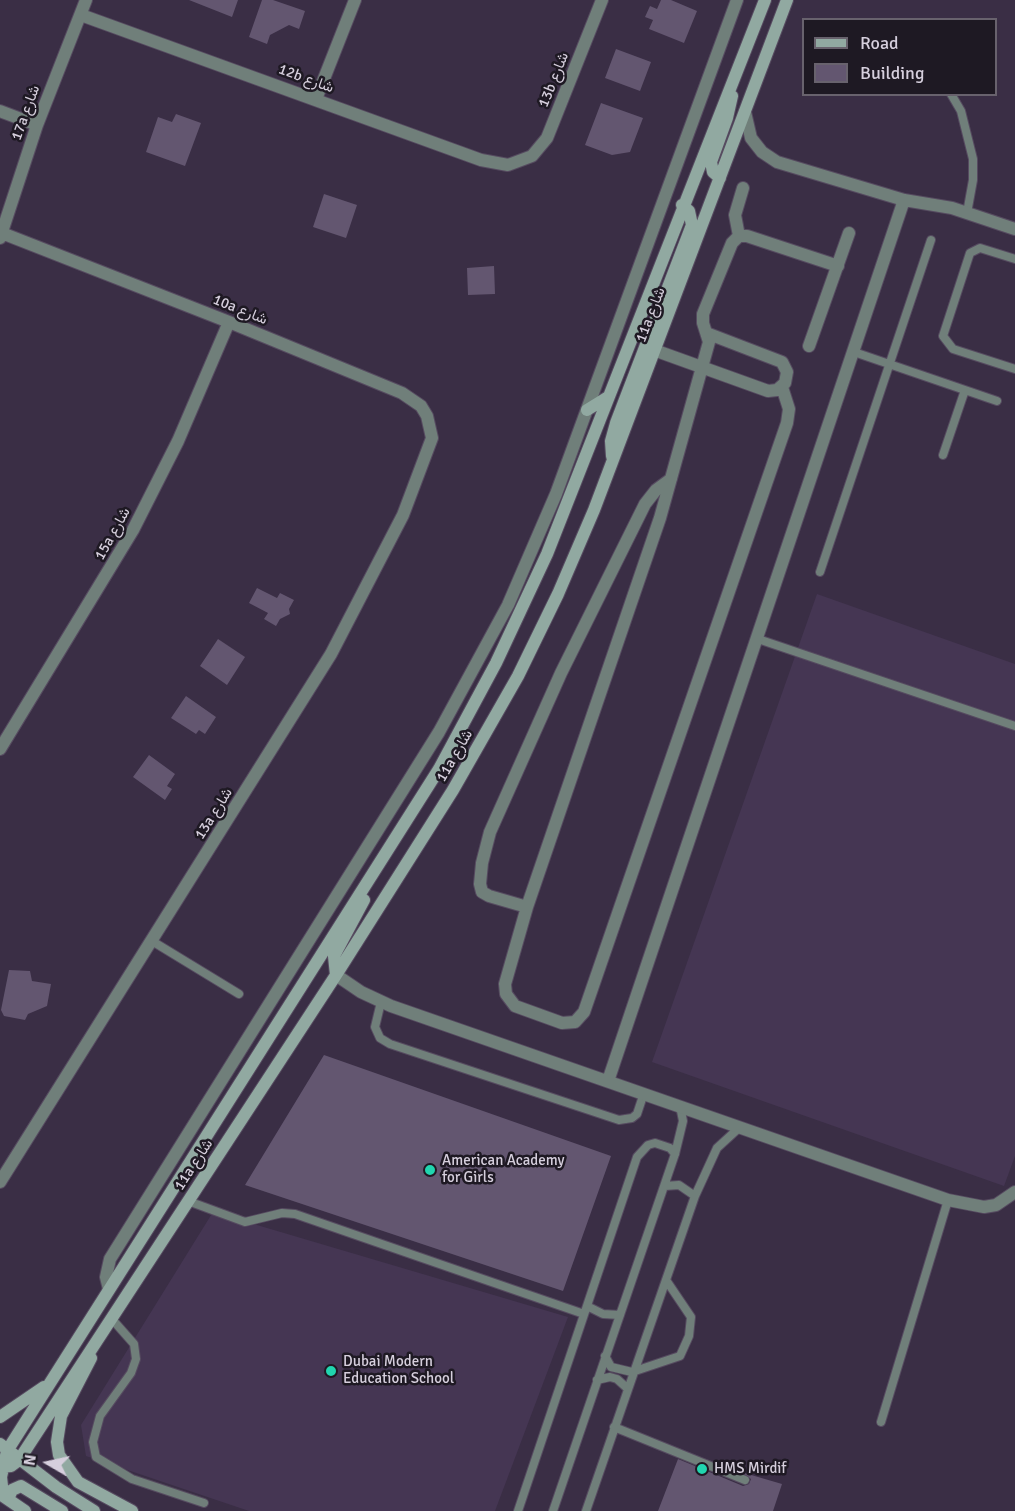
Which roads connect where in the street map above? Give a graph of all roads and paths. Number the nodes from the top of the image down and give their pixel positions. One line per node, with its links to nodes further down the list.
1 (86, 0): 7 (street, 17a شارع)
2 (355, 0): 10 (street)
3 (603, 0): 14 (street, 13b شارع)
4 (737, 0): 39 (street, 11a شارع)
5 (765, 0): 8 (street, 11a شارع)
6 (787, 0): 12 (street, 11a شارع)
7 (81, 15): 10 (street, 12b شارع); 13 (street, 17a شارع)
8 (734, 77): 15 (street); 18 (street, 11a شارع)
9 (952, 96): 19 (lane)
10 (316, 99): 14 (street, 12b شارع)
11 (0, 111): 13 (street)
12 (745, 112): 15 (street, 11a شارع); 17 (street)
13 (37, 125): 22 (street, 17a شارع)
14 (522, 162)
15 (720, 178): 30 (street, 11a شارع)
16 (743, 188): 23 (street)
17 (904, 200): 19 (street); 31 (street)
18 (682, 205): 37 (street, 11a شارع); 42 (street)
19 (967, 213): 20 (street)
20 (1015, 229)
21 (849, 233): 26 (street)
22 (1, 236): 27 (street, 10a شارع)
23 (739, 236): 26 (street); 28 (street)
24 (931, 240): 32 (lane)
25 (1015, 259): 34 (lane)
26 (837, 266): 29 (street)
27 (229, 322): 40 (street, 10a شارع); 47 (street, 15a شارع)
28 (709, 334): 33 (street); 35 (street)
29 (809, 346)
30 (654, 350): 33 (street); 42 (street, 11a شارع)
31 (854, 352): 32 (lane); 45 (street)
32 (890, 364): 36 (lane); 44 (lane)
33 (703, 368): 35 (street); 43 (street)
34 (1015, 369)
35 (782, 387): 49 (street)
36 (965, 390): 38 (lane); 41 (lane)
37 (608, 397): 39 (street); 48 (street, 11a شارع)
38 (997, 400)
39 (587, 410): 66 (street, 11a شارع)
40 (429, 449): 50 (street, 13a شارع)
41 (943, 455)
42 (613, 460): 51 (street, 11a شارع)
43 (671, 479): 49 (street); 49 (street)
44 (820, 572)
45 (758, 639): 46 (lane); 54 (street)
46 (1015, 726)
47 (0, 749)
48 (366, 884): 51 (street); 66 (street, 11a شارع)
49 (527, 907)
50 (152, 941): 52 (lane); 59 (street, 13a شارع)
51 (336, 975): 53 (street); 64 (street, 11a شارع)
52 (239, 994)
53 (381, 1002): 54 (street); 55 (lane)
54 (608, 1081): 55 (street)
55 (644, 1094): 56 (street)
56 (680, 1106): 57 (street); 58 (lane)
57 (740, 1127): 62 (lane); 63 (street)
58 (675, 1154): 60 (lane); 67 (lane)
59 (0, 1182)
60 (664, 1186): 62 (lane); 68 (lane)
61 (1015, 1191): 63 (street)
62 (695, 1196): 65 (lane)
63 (948, 1200): 77 (lane)
64 (188, 1201): 67 (lane); 69 (street, 11a شارع)
65 (666, 1280): 72 (lane); 72 (lane)
66 (109, 1290): 74 (street, 11a شارع)
67 (586, 1310): 68 (lane); 89 (lane)
68 (620, 1315): 71 (lane)
69 (111, 1318): 70 (street, 11a شارع); 84 (lane)
70 (97, 1339): 80 (street, 11a شارع); 88 (street)
71 (605, 1356): 72 (lane); 73 (lane)
72 (632, 1372): 75 (lane)
73 (597, 1380): 75 (lane); 90 (lane)
74 (50, 1383): 76 (street); 79 (street, 11a شارع)
75 (627, 1388): 78 (lane)
76 (0, 1417)
77 (881, 1422)
78 (614, 1427): 82 (lane); 91 (lane)
79 (4, 1447): 80 (street); 81 (street, 11a شارع)
80 (19, 1460): 81 (street); 87 (street)
81 (1, 1468): 83 (street, 11a شارع)
82 (745, 1480)
83 (4, 1496): 85 (street); 86 (street)
84 (204, 1503)
85 (25, 1511)
86 (62, 1511)
87 (94, 1511)
88 (132, 1511)
89 (518, 1511)
90 (553, 1511)
91 (586, 1511)

